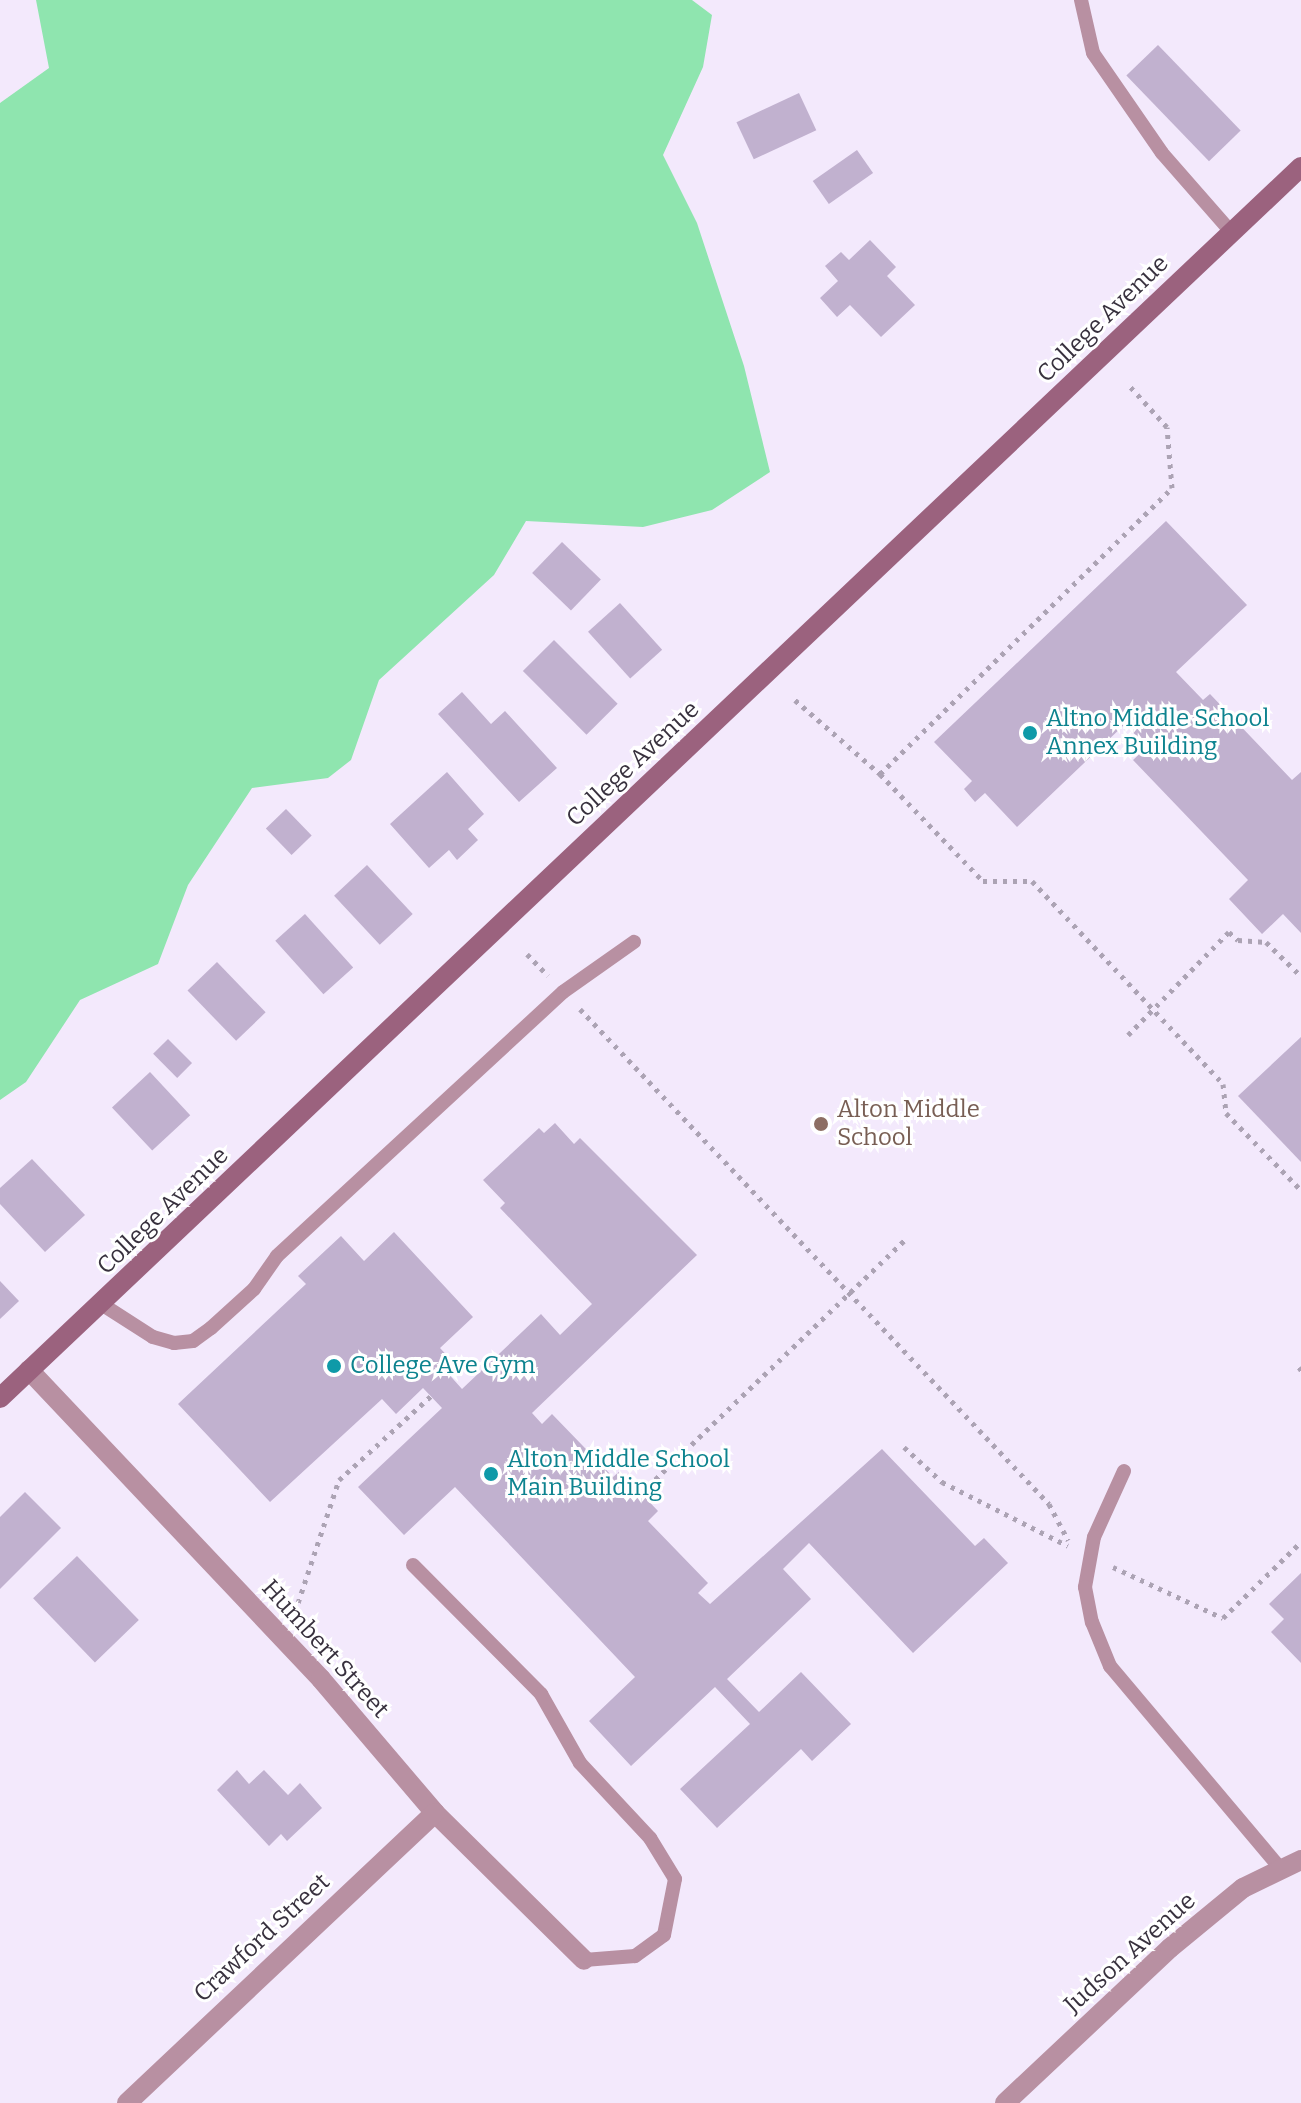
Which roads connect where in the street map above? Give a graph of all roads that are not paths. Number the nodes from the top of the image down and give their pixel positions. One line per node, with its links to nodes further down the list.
1 (1081, 0): 3 (lane)
2 (1301, 167): 3 (main road, College Avenue)
3 (1232, 233): 5 (main road, College Avenue)
4 (634, 942): 5 (lane)
5 (103, 1305): 6 (main road, College Avenue)
6 (29, 1370): 7 (main road, College Avenue); 10 (street, Humbert Street)
7 (0, 1398)
8 (1124, 1471): 12 (lane)
9 (413, 1565): 13 (lane)
10 (435, 1813): 13 (street, Humbert Street); 14 (street, Crawford Street)
11 (1301, 1860): 12 (street, Judson Avenue)
12 (1279, 1867): 15 (street, Judson Avenue)
13 (584, 1960)
14 (127, 2103)
15 (1005, 2103)

